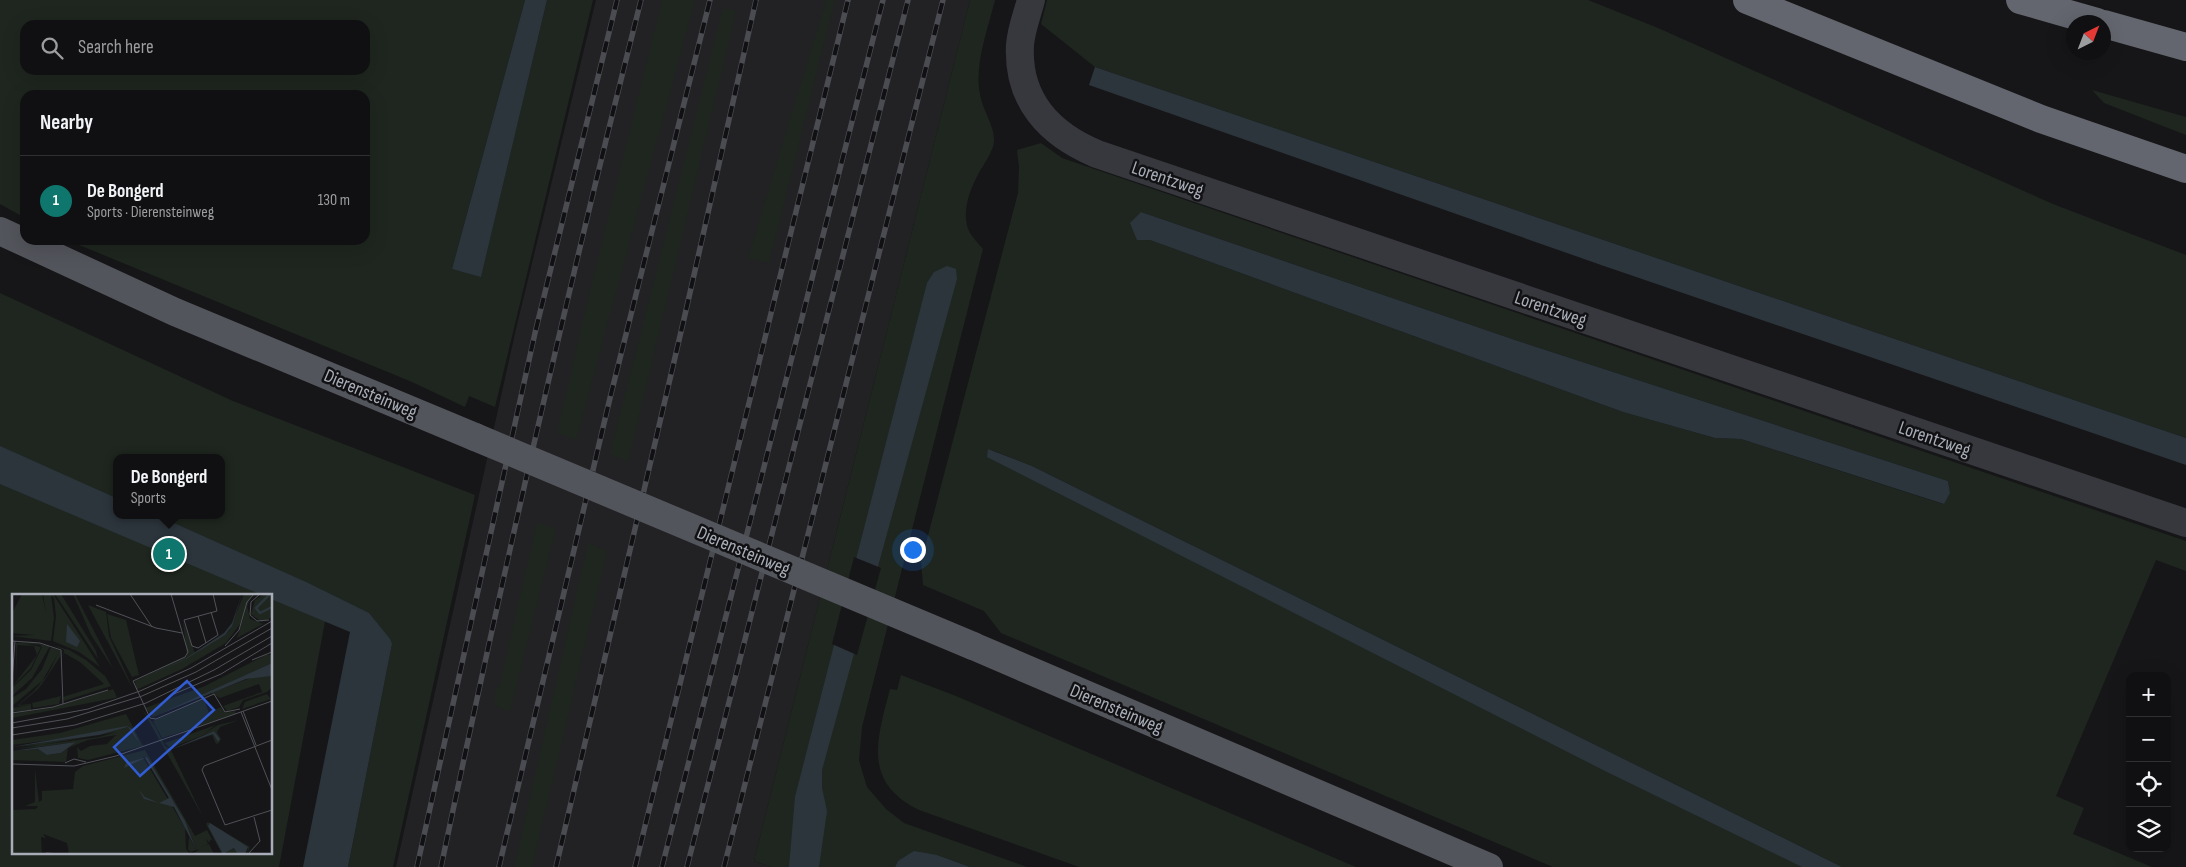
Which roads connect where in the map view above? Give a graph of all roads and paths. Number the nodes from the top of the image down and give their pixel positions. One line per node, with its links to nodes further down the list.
1 (1031, 0): 11 (street, Lorentzweg)
2 (1748, 0): 7 (highway)
3 (2020, 0): 4 (highway)
4 (2072, 15)
5 (2111, 26): 6 (highway)
6 (2186, 47)
7 (2186, 169)
8 (0, 231): 9 (main road, Dierensteinweg, bridge)
9 (20, 240)
10 (30, 245): 12 (main road, Dierensteinweg, bridge)
11 (2186, 523)
12 (1489, 867)

